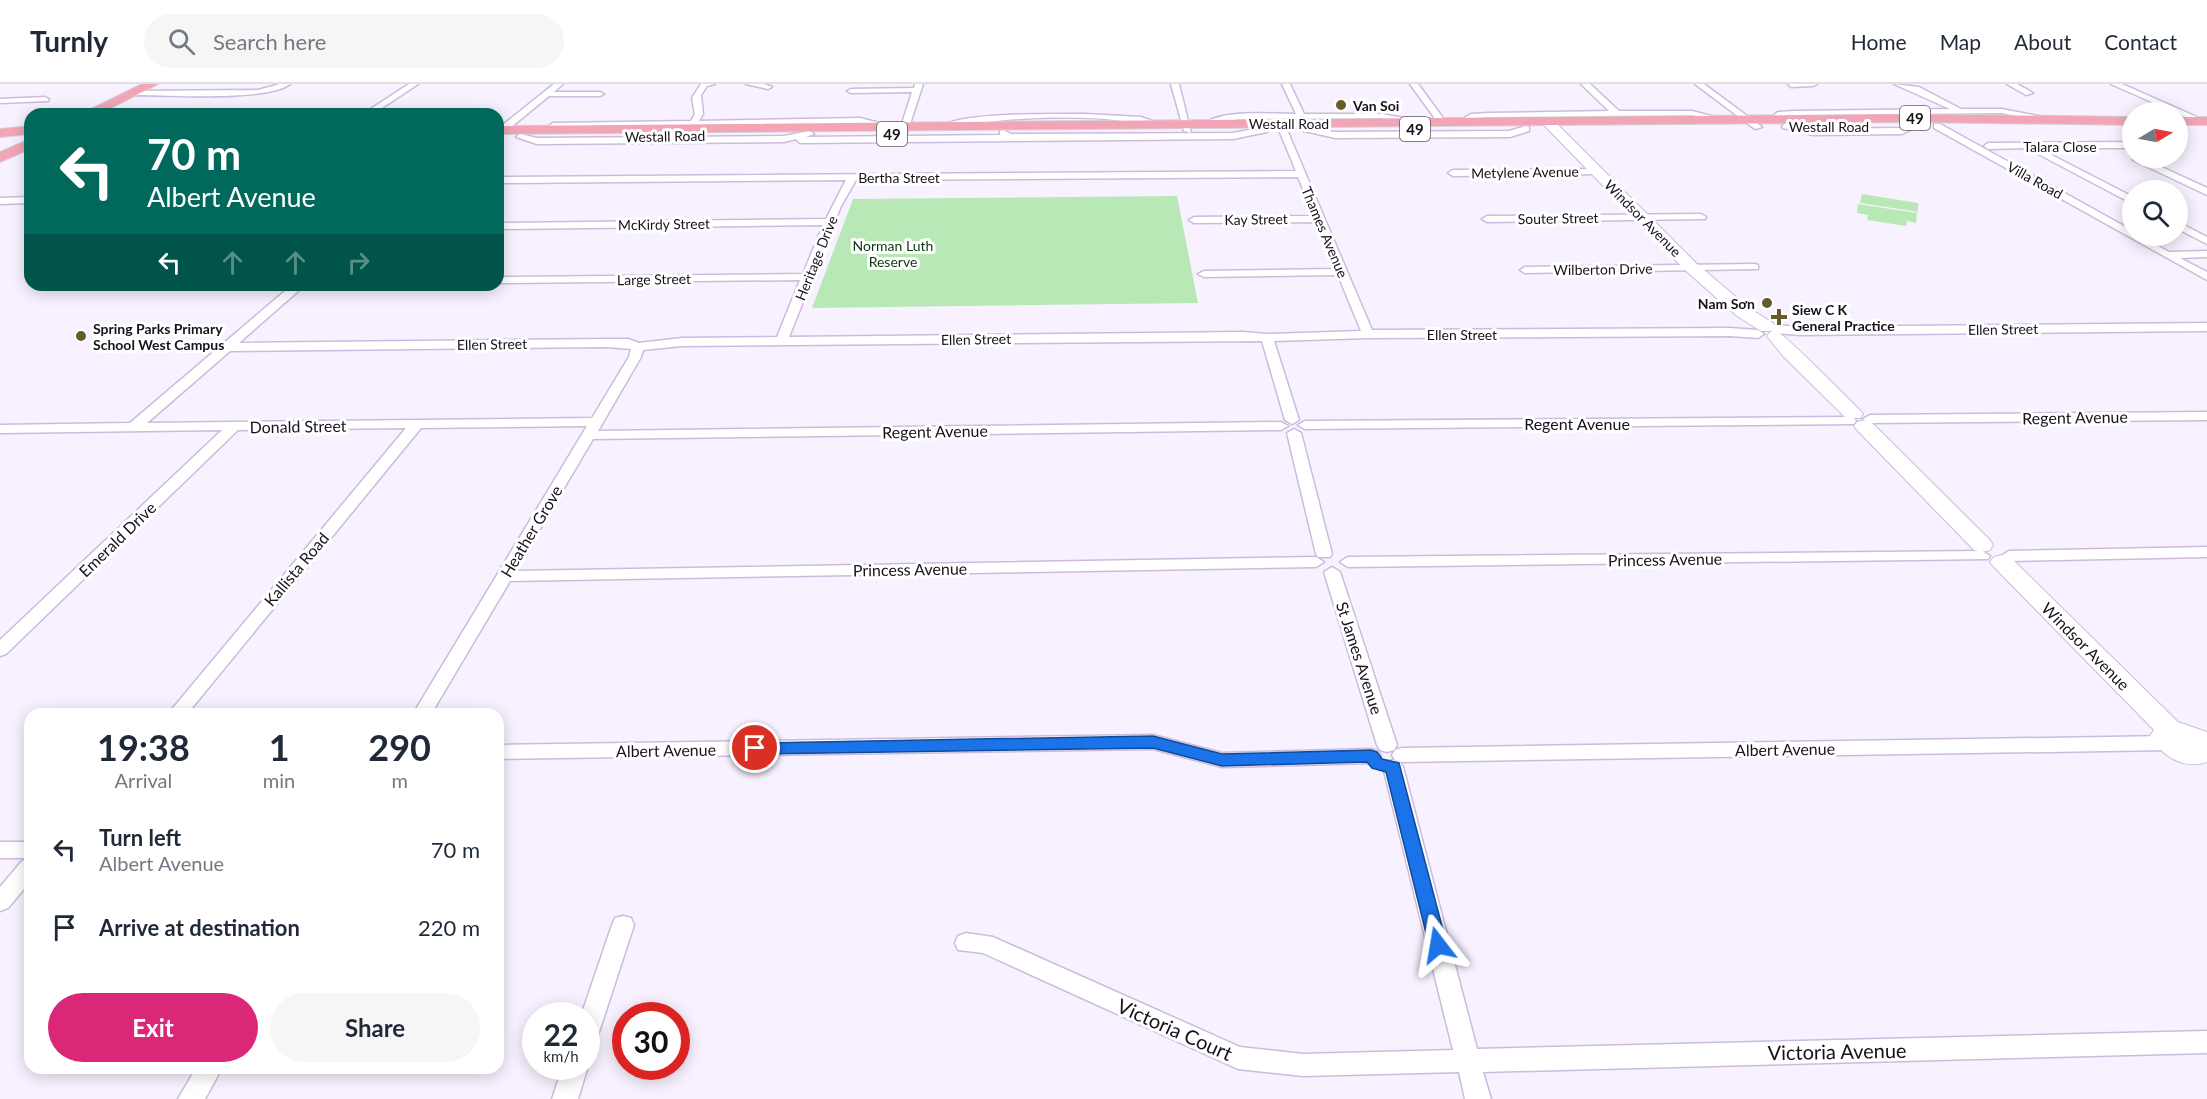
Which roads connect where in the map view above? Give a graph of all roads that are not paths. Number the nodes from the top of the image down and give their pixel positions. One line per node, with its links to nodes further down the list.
1 (152, 84): 21 (main road)
2 (286, 84): 21 (street)
3 (414, 84): 29 (street)
4 (559, 84): 23 (street)
5 (705, 84): 6 (street); 44 (street)
6 (711, 84)
7 (750, 84): 18 (street)
8 (1175, 84): 53 (street)
9 (1286, 84): 54 (street)
10 (1414, 84): 43 (street)
11 (1585, 84): 32 (street)
12 (1699, 84): 45 (street)
13 (1813, 84): 17 (street)
14 (1898, 84): 30 (street)
15 (2011, 84): 22 (street)
16 (2115, 84): 27 (street)
17 (1791, 85)
18 (768, 87)
19 (918, 87): 20 (street); 60 (street)
20 (850, 91)
21 (132, 93): 28 (main road)
22 (2029, 93)
23 (546, 94): 24 (street); 56 (street)
24 (600, 94)
25 (45, 99): 26 (street)
26 (0, 101)
27 (2152, 102)
28 (101, 108)
29 (376, 108)
30 (1961, 111): 35 (street, Westall Road); 36 (street, Westall Road)
31 (1564, 114): 32 (street, Westall Road); 37 (street, Westall Road); 38 (street, Westall Road)
32 (1617, 114): 34 (street, Westall Road)
33 (2188, 118): 46 (main road)
34 (1723, 120): 38 (main road, Westall Road / 49); 45 (main road, Westall Road / 49)
35 (1780, 120): 36 (main road, Westall Road / 49); 45 (main road, Westall Road / 49); 57 (main road, Westall Road / 49); 57 (street, Westall Road)
36 (2056, 120): 39 (main road, Westall Road / 49)
37 (1463, 121): 43 (main road, Westall Road / 49); 59 (main road, Westall Road / 49)
38 (1600, 121): 59 (main road, Westall Road / 49)
39 (2122, 121)
40 (732, 122): 44 (street, Westall Road); 48 (street, Westall Road); 52 (street, Westall Road)
41 (1213, 122): 42 (main road, Westall Road / 49); 53 (main road, Westall Road / 49); 54 (street, Westall Road)
42 (1421, 122): 43 (main road, Westall Road / 49); 54 (street, Westall Road)
43 (1442, 122)
44 (694, 123): 63 (street, Westall Road)
45 (1752, 123): 59 (main road, Westall Road / 49)
46 (2206, 123): 51 (main road)
47 (1157, 124): 49 (street, Westall Road); 53 (main road, Westall Road / 49); 58 (main road, Westall Road / 49)
48 (887, 126): 52 (main road, Westall Road / 49); 60 (main road, Westall Road / 49)
49 (946, 126): 58 (main road, Westall Road / 49); 60 (main road, Westall Road / 49)
50 (1937, 126): 55 (main road, Westall Road / 49); 57 (main road, Westall Road / 49); 97 (street, Villa Road)
51 (2188, 126)
52 (754, 127): 64 (main road, Westall Road / 49)
53 (1187, 127): 61 (main road, Westall Road / 49); 68 (main road, Westall Road / 49)
54 (1307, 127): 59 (main road, Westall Road / 49); 62 (main road, Westall Road / 49)
55 (2122, 127)
56 (504, 128)
57 (1908, 128)
58 (970, 129): 60 (main road, Westall Road / 49); 68 (main road, Westall Road / 49)
59 (1555, 129): 81 (street, Windsor Avenue)
60 (904, 130): 67 (main road, Westall Road / 49)
61 (1264, 130): 62 (main road, Westall Road / 49); 68 (street, Westall Road)
62 (1283, 130): 83 (street, Thames Avenue)
63 (504, 131)
64 (504, 131)
65 (504, 132): 69 (main road, Westall Road / 49)
66 (0, 134): 70 (main road)
67 (810, 134): 69 (main road, Westall Road / 49); 71 (street, Westall Road)
68 (1006, 135): 71 (street, Westall Road)
69 (520, 137): 71 (street, Westall Road)
70 (24, 140)
71 (784, 140)
72 (24, 143): 78 (main road)
73 (1988, 146): 74 (street, Talara Close)
74 (2028, 146): 75 (street, Talara Close); 87 (street)
75 (2116, 146): 76 (street, Talara Close); 77 (street)
76 (2122, 146)
77 (2122, 149)
78 (3, 151)
79 (2161, 168): 86 (street)
80 (2165, 168): 86 (street)
81 (1597, 172): 82 (street, Metylene Avenue); 90 (street, Windsor Avenue)
82 (1454, 173)
83 (1300, 174): 84 (street, Bertha Street); 92 (street, Thames Avenue)
84 (853, 177): 85 (street, Bertha Street); 95 (street, Heritage Drive)
85 (504, 180)
86 (2206, 190)
87 (2122, 195)
88 (24, 200): 89 (street)
89 (0, 201)
90 (1642, 217): 91 (street, Souter Street); 93 (street, Souter Street); 103 (street, Windsor Avenue)
91 (1701, 217)
92 (1319, 219): 94 (street, Kay Street); 106 (street, Thames Avenue)
93 (1487, 219)
94 (1194, 220)
95 (831, 222): 96 (street, McKirdy Street); 108 (street, Heritage Drive)
96 (504, 226)
97 (2122, 229)
98 (2188, 231): 99 (street)
99 (2207, 241)
100 (2152, 246): 101 (street, Villa Road)
101 (2172, 257): 102 (street); 109 (street, Villa Road)
102 (2207, 257)
103 (1691, 267): 104 (street, Wilberton Drive); 105 (street, Wilberton Drive); 113 (street, Windsor Avenue)
104 (1754, 267)
105 (1525, 270)
106 (1341, 272): 107 (street); 114 (street, Thames Avenue)
107 (1204, 274)
108 (809, 277): 110 (street, Large Street); 116 (street, Heritage Drive)
109 (2207, 277)
110 (504, 280)
111 (292, 291): 117 (street)
112 (2207, 327): 113 (street, Ellen Street)
113 (1765, 332): 114 (street, Ellen Street); 120 (street, Windsor Avenue)
114 (1368, 334): 115 (street, Ellen Street)
115 (1267, 338): 116 (street, Ellen Street); 122 (street)
116 (782, 340): 118 (street, Ellen Street)
117 (225, 347): 118 (street, Ellen Street); 124 (street)
118 (637, 347): 126 (street, Heather Grove)
119 (2207, 416): 120 (street, Regent Avenue)
120 (1859, 420): 122 (street, Regent Avenue); 128 (street, Windsor Avenue)
121 (416, 425): 123 (street, Donald Street); 126 (street, Donald Street); 134 (street, Kallista Road)
122 (1293, 426): 126 (street, Regent Avenue); 129 (street)
123 (234, 427): 124 (street, Donald Street); 133 (street, Emerald Drive)
124 (134, 428): 125 (street, Donald Street)
125 (0, 429)
126 (592, 429): 132 (street, Heather Grove)
127 (2207, 552): 128 (street, Princess Avenue)
128 (1994, 555): 130 (street, Princess Avenue); 136 (street, Windsor Avenue)
129 (1320, 558): 130 (street); 131 (street); 132 (street, Princess Avenue)
130 (1348, 562): 131 (street)
131 (1332, 572): 139 (street, St James Avenue)
132 (504, 576): 135 (street, Heather Grove)
133 (0, 650)
134 (182, 708)
135 (426, 708)
136 (2169, 737): 137 (street); 139 (street, Albert Avenue)
137 (2204, 751)
138 (504, 752): 139 (street, Albert Avenue)
139 (1394, 756): 148 (street, St James Avenue)
140 (0, 850): 141 (street)
141 (24, 850)
142 (24, 874): 143 (street)
143 (0, 902)
144 (624, 925): 146 (street)
145 (966, 943): 148 (street, Victoria Court)
146 (597, 1002)
147 (2207, 1042): 148 (street, Victoria Avenue)
148 (1467, 1061): 153 (street, St James Avenue)
149 (206, 1074): 151 (street)
150 (571, 1080): 152 (street)
151 (191, 1099)
152 (565, 1099)
153 (1478, 1099)

